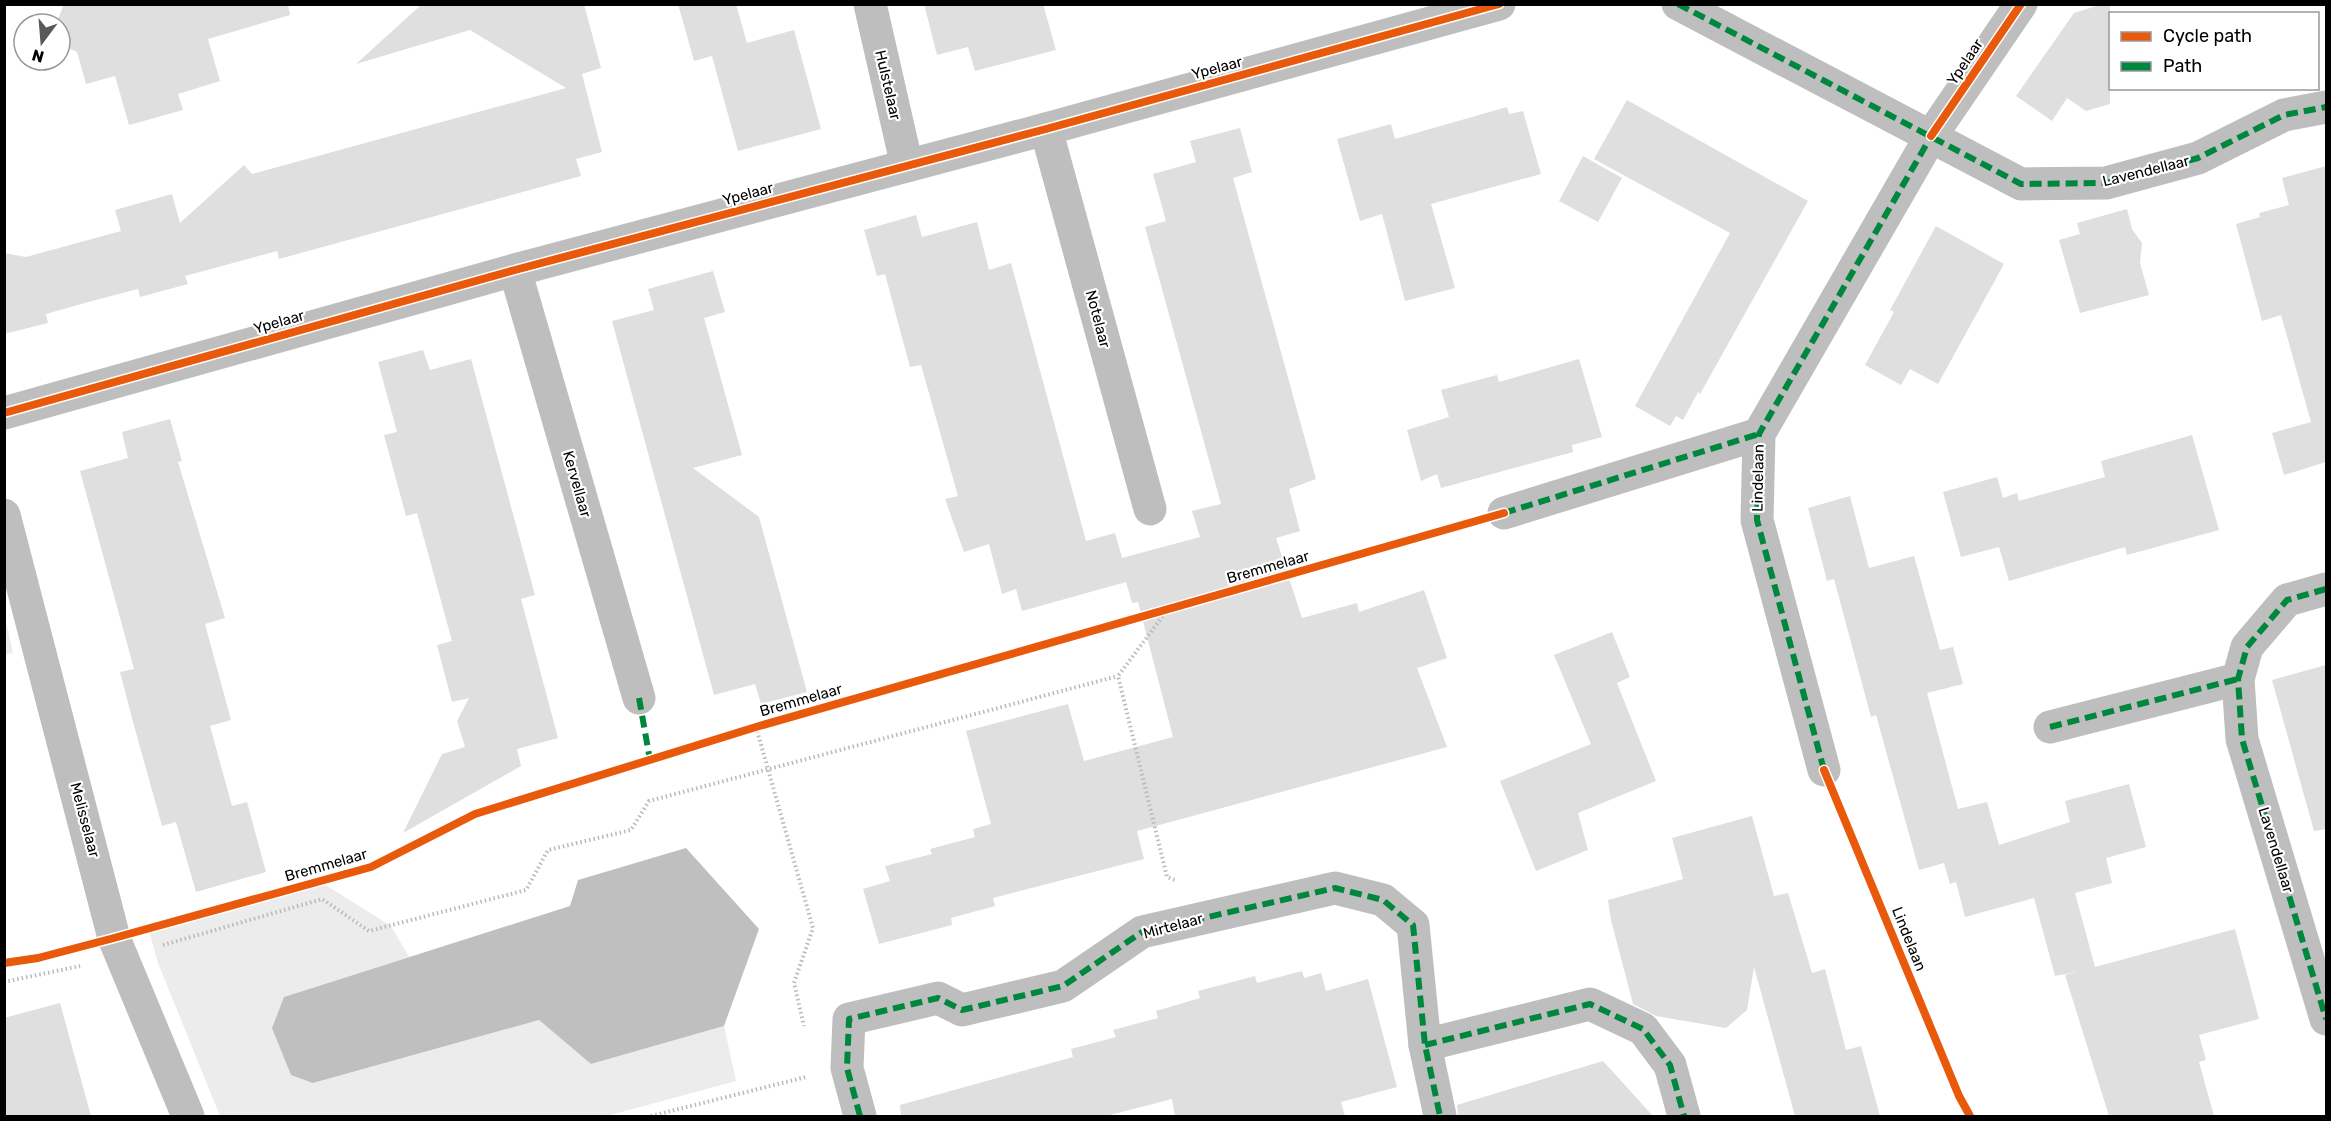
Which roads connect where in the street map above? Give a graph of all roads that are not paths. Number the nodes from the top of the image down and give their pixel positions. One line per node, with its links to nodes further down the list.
1 (870, 4): 8 (street, Hulstelaar)
2 (1499, 4): 6 (street, Ypelaar)
3 (1678, 4): 7 (street)
4 (2021, 4): 7 (street, Ypelaar)
5 (2326, 107): 7 (street, Lavendellaar)
6 (1046, 129): 8 (street, Ypelaar); 12 (street, Notelaar)
7 (1931, 136): 11 (street, Lindelaan)
8 (907, 166): 9 (street, Ypelaar)
9 (515, 270): 10 (street, Ypelaar); 17 (street, Kervellaar)
10 (4, 413)
11 (1759, 434): 13 (street); 19 (street, Lindelaan)
12 (1150, 509)
13 (1504, 513)
14 (4, 515): 22 (street, Melisselaar)
15 (2326, 589): 16 (street, Lavendellaar)
16 (2238, 679): 18 (street); 20 (street, Lavendellaar)
17 (639, 698)
18 (2050, 727)
19 (1824, 770)
20 (2326, 1019)
21 (1425, 1045): 23 (street, Mirtelaar); 24 (street, Mirtelaar); 25 (street)
22 (188, 1116)
23 (860, 1116)
24 (1440, 1116)
25 (1684, 1116)

